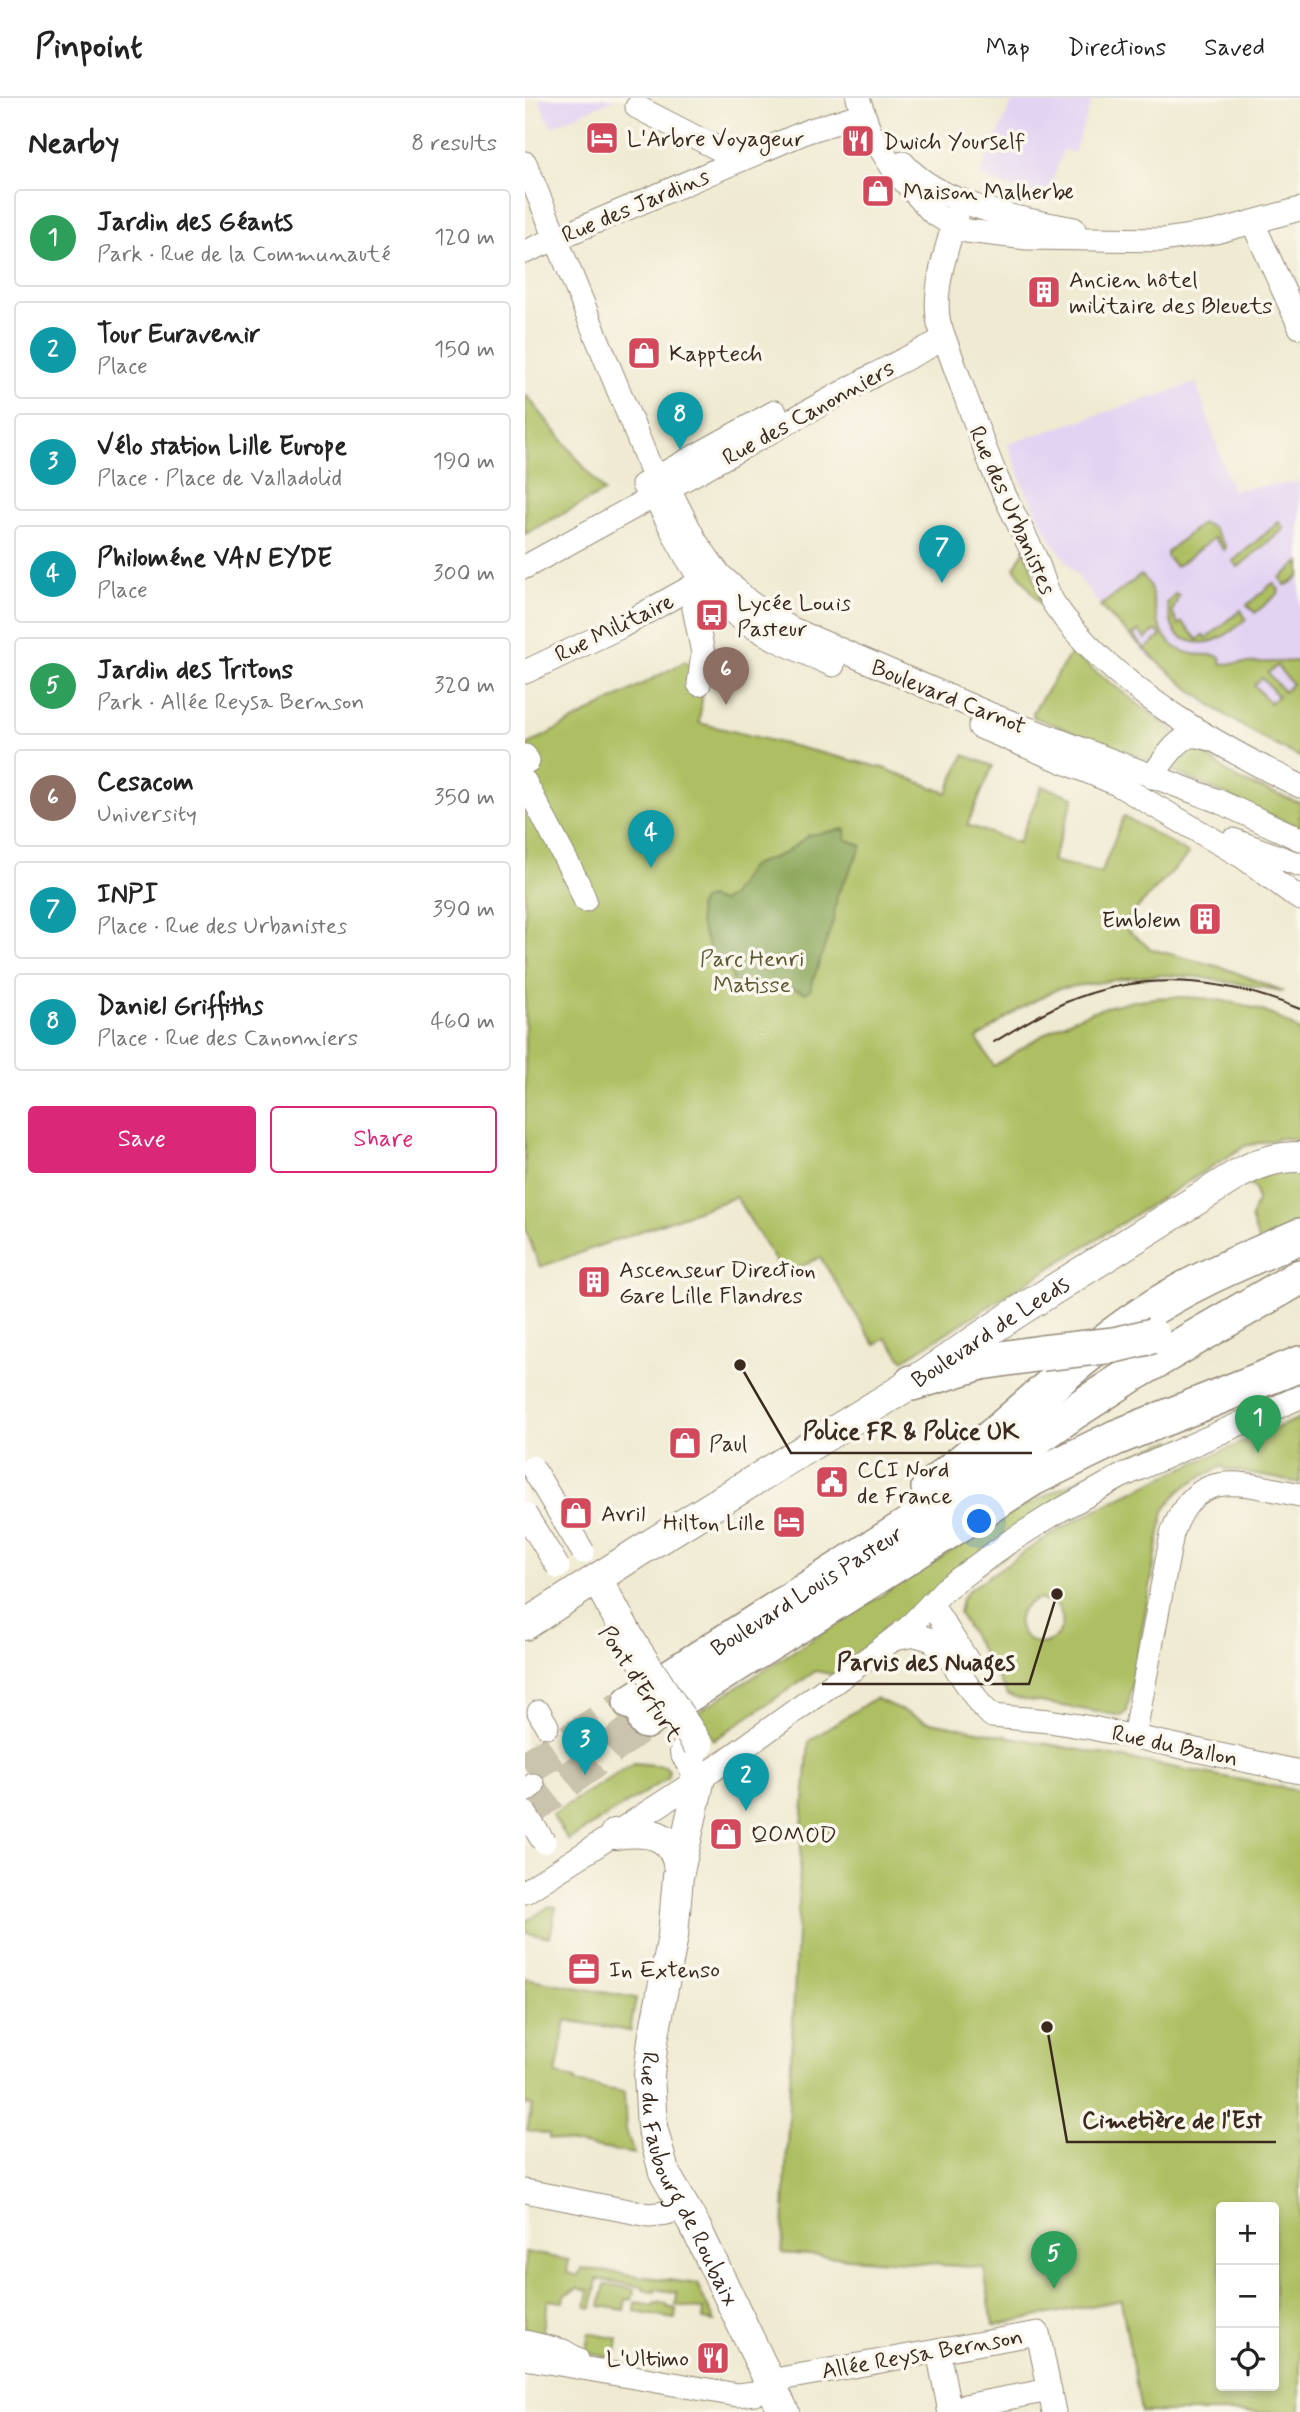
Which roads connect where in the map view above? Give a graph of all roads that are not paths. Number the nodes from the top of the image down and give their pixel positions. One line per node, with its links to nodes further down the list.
1 (861, 106): 3 (street, Rue des Jardins); 5 (street); 8 (street)
2 (637, 107): 3 (street)
3 (740, 160): 9 (street, Rue des Jardins)
4 (525, 163): 9 (street, Boulevard Carnot)
5 (961, 200): 8 (street, Rue des Urbanistes); 10 (street)
6 (1300, 209): 7 (street)
7 (1253, 223): 10 (street); 12 (street)
8 (954, 226): 10 (street); 13 (street, Rue des Urbanistes)
9 (556, 238): 11 (street, Rue des Jardins); 14 (street, Boulevard Carnot)
10 (1152, 240)
11 (525, 252)
12 (1300, 327)
13 (941, 332): 14 (street, Rue des Canonniers); 20 (street, Rue des Urbanistes)
14 (662, 483): 15 (street, Rue des Canonniers); 16 (street, Rue des Canonniers); 17 (street, Boulevard Carnot); 23 (street, Boulevard Carnot)
15 (525, 549)
16 (525, 567)
17 (696, 585): 18 (street, Rue Militaire); 19 (street); 26 (street, Boulevard Carnot)
18 (525, 672)
19 (699, 684)
20 (1210, 738): 23 (street); 25 (street, Rue des Urbanistes)
21 (525, 756): 22 (street)
22 (525, 762)
23 (1159, 780): 27 (street, Boulevard Carnot)
24 (525, 782): 30 (street)
25 (1300, 786)
26 (1188, 823): 28 (street, Boulevard Carnot); 29 (street, Boulevard Carnot)
27 (1300, 839)
28 (1300, 865)
29 (1300, 899)
30 (585, 900)
31 (1300, 1157): 36 (main road, Boulevard de Leeds)
32 (1300, 1236): 47 (highway)
33 (1300, 1268): 36 (highway, bridge)
34 (1300, 1277): 47 (highway, Boulevard Louis Pasteur)
35 (1300, 1364): 42 (highway, Boulevard Louis Pasteur)
36 (912, 1383): 43 (main road, Boulevard de Leeds)
37 (1300, 1389): 42 (highway)
38 (1300, 1396): 44 (street)
39 (525, 1455): 43 (street, bridge)
40 (1300, 1495): 49 (street)
41 (525, 1514): 43 (street, bridge)
42 (885, 1569): 47 (highway, Boulevard Louis Pasteur)
43 (587, 1585): 45 (main road, Boulevard de Leeds); 50 (main road, Pont d'Erfurt)
44 (930, 1604): 46 (street); 48 (street, Rue du Ballon)
45 (525, 1625)
46 (894, 1639): 48 (street, Rue du Ballon); 50 (street)
47 (685, 1667)
48 (1049, 1721): 49 (street, Rue du Ballon)
49 (1134, 1737): 51 (street, Rue du Ballon)
50 (699, 1761): 53 (street); 55 (main road, Rue du Faubourg de Roubaix); 57 (main road, Rue du Faubourg de Roubaix)
51 (1300, 1772)
52 (525, 1813): 54 (street, bridge)
53 (615, 1834): 54 (street); 55 (main road)
54 (561, 1869): 56 (street)
55 (680, 1870): 57 (main road, Rue du Faubourg de Roubaix)
56 (525, 1892)
57 (673, 1936): 59 (main road, Rue du Faubourg de Roubaix)
58 (525, 2191): 59 (street)
59 (684, 2207): 64 (main road, Rue du Faubourg de Roubaix)
60 (525, 2342): 63 (street)
61 (938, 2351): 64 (street, Allée Reysa Bernson); 65 (street, Allée Reysa Bernson); 66 (street)
62 (525, 2358): 63 (street, Allée Reysa Bernson)
63 (598, 2371): 64 (street, Allée Reysa Bernson)
64 (775, 2393)
65 (1052, 2401): 66 (street)
66 (949, 2410)

